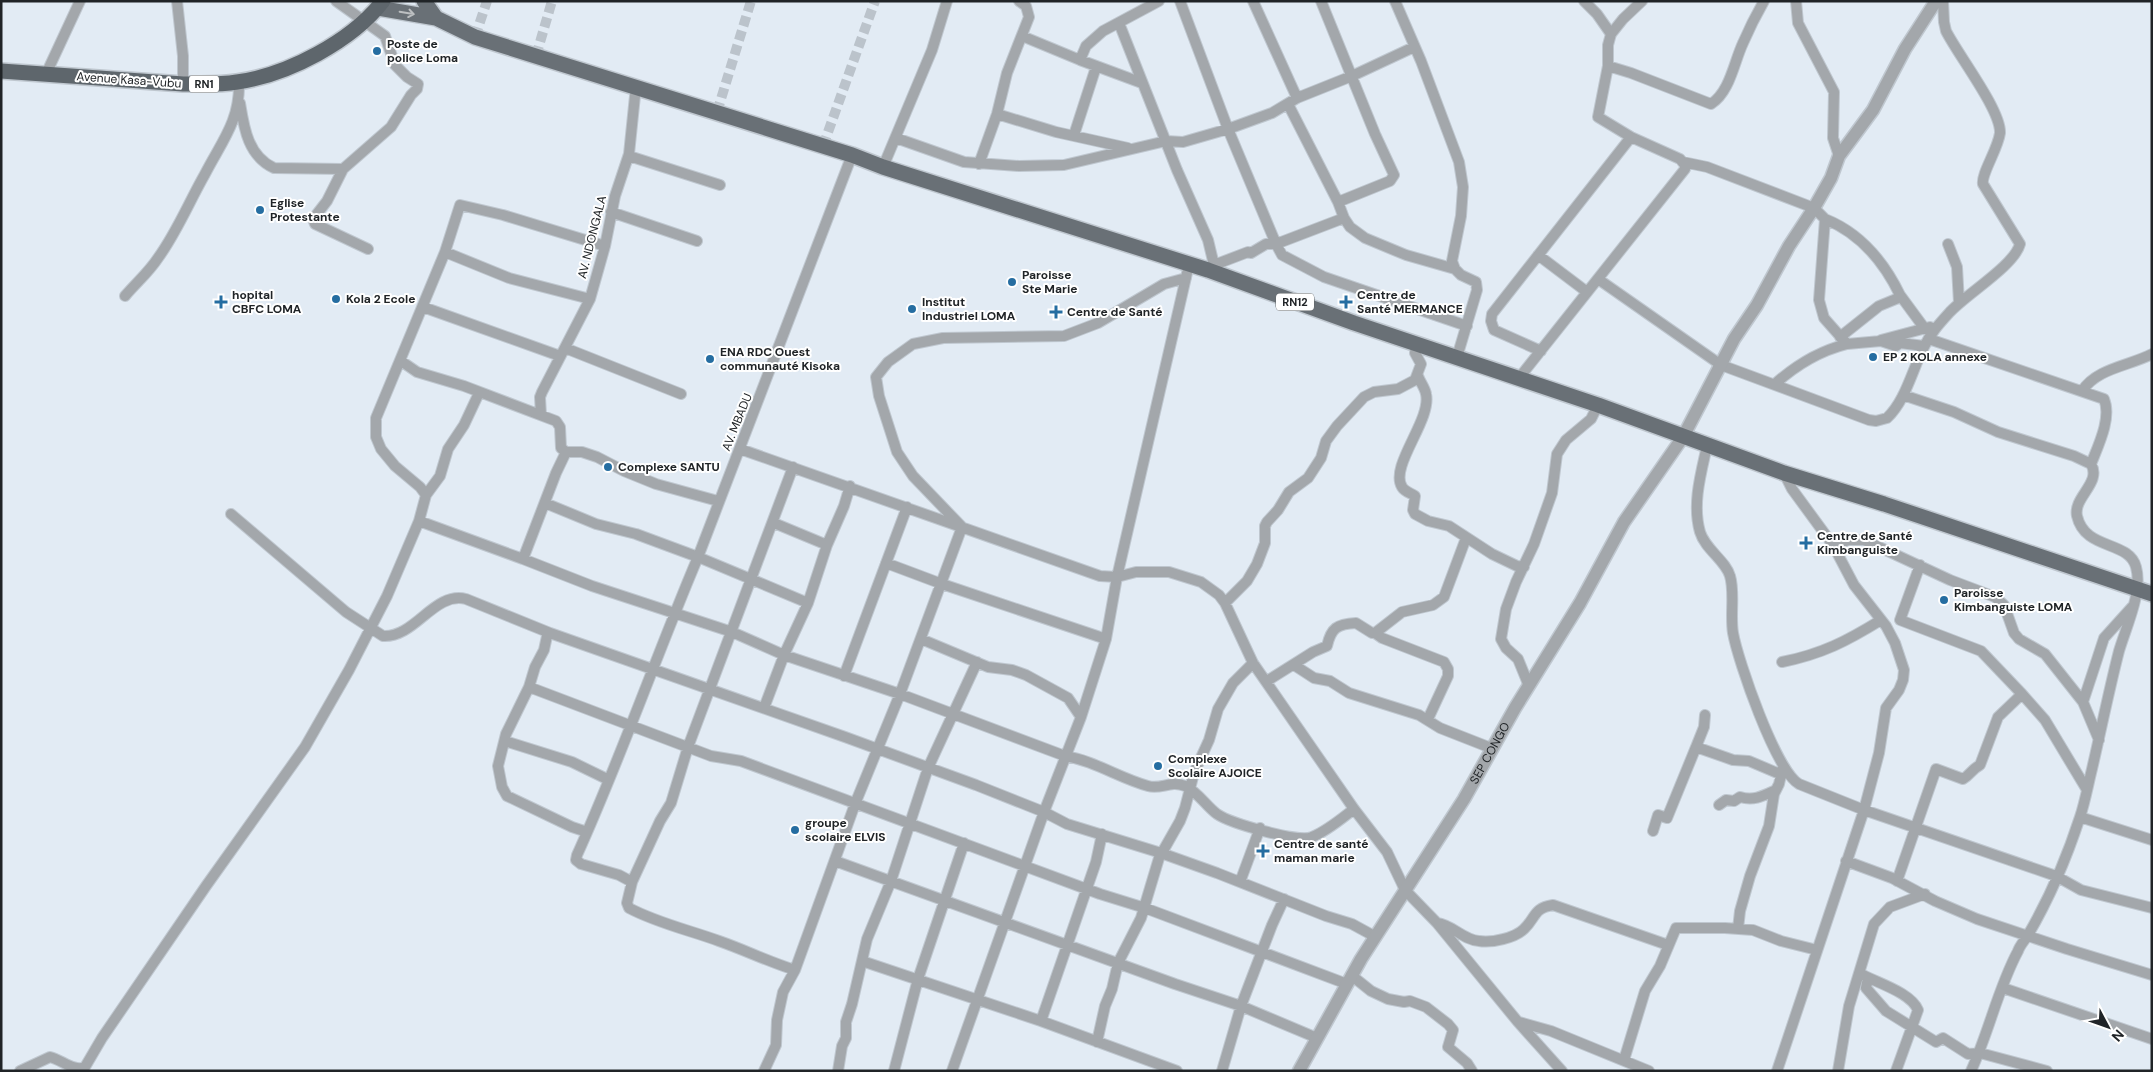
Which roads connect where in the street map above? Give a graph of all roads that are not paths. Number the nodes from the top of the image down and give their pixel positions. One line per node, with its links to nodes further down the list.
1 (80, 1): 29 (street)
2 (177, 1): 33 (street)
3 (336, 1): 20 (street)
4 (424, 1): 19 (main road, RN12)
5 (947, 1): 41 (street)
6 (1019, 1): 23 (street)
7 (1159, 1): 21 (street)
8 (1180, 1): 38 (street)
9 (1253, 1): 36 (street)
10 (1321, 1): 30 (street)
11 (1395, 1): 24 (street)
12 (1584, 1): 22 (street)
13 (1642, 1): 22 (street)
14 (1764, 1): 26 (street)
15 (1796, 1): 46 (street)
16 (1936, 1): 46 (street, SEP CONGO)
17 (1943, 1): 72 (street)
18 (381, 5): 19 (main road, RN12, one-way to 19); 20 (highway, Avenue Kasa-Vubu / RN1)
19 (436, 18): 34 (main road, RN12)
20 (364, 23): 31 (highway, Avenue Kasa-Vubu / RN1); 50 (street)
21 (1119, 23): 25 (street); 32 (street)
22 (1611, 34): 26 (street)
23 (1022, 36): 25 (street); 37 (street)
24 (1414, 47): 30 (street); 65 (street)
25 (1080, 60): 27 (street)
26 (1608, 66): 40 (street)
27 (1096, 67): 32 (street); 39 (street)
28 (1, 71): 29 (highway, Avenue Kasa-Vubu / RN1)
29 (46, 74): 33 (highway, Avenue Kasa-Vubu / RN1)
30 (1352, 76): 36 (street); 52 (street)
31 (239, 82): 33 (highway, Avenue Kasa-Vubu / RN1); 35 (street)
32 (1142, 83): 42 (street)
33 (183, 84)
34 (636, 86): 44 (main road, RN12); 45 (street, AV. NDONGALA)
35 (239, 100): 50 (street); 69 (street)
36 (1292, 101): 38 (street); 52 (street)
37 (997, 114): 39 (street); 48 (street)
38 (1228, 129): 42 (street); 58 (street)
39 (1074, 135): 43 (street)
40 (1630, 137): 47 (street); 63 (street)
41 (896, 138): 48 (street); 49 (street)
42 (1166, 141): 43 (street); 64 (street)
43 (1132, 149): 48 (street)
44 (852, 155): 49 (main road, RN12); 96 (street, AV. MBADU)
45 (628, 156): 51 (street); 54 (street, AV. NDONGALA)
46 (1839, 156): 53 (street, SEP CONGO)
47 (1683, 162): 53 (street); 67 (street)
48 (979, 164)
49 (883, 167): 66 (main road, RN12)
50 (343, 169): 61 (street)
51 (720, 185)
52 (1338, 202): 55 (street)
53 (1814, 208): 56 (street); 84 (street, SEP CONGO)
54 (611, 212): 57 (street); 60 (street, AV. NDONGALA)
55 (1344, 218): 58 (street); 65 (street)
56 (1825, 219): 70 (street); 76 (street)
57 (697, 241)
58 (1276, 244): 64 (street); 74 (street)
59 (1948, 244): 72 (street)
60 (605, 246): 62 (street); 71 (street, AV. NDONGALA)
61 (368, 249)
62 (445, 252): 71 (street); 73 (street)
63 (1538, 255): 68 (street); 79 (street)
64 (1211, 268): 66 (main road, RN12); 78 (main road, RN12)
65 (1455, 269): 74 (street)
66 (1188, 271): 109 (street); 118 (street)
67 (1598, 279): 68 (street); 84 (street)
68 (1587, 292): 79 (street)
69 (125, 296)
70 (1900, 296): 75 (street); 76 (street)
71 (590, 298): 80 (street, AV. NDONGALA)
72 (1959, 303): 75 (street)
73 (423, 307): 80 (street); 83 (street)
74 (1467, 326): 82 (street)
75 (1926, 338): 77 (street); 77 (street); 88 (street); 91 (street)
76 (1843, 341): 77 (street); 87 (street)
77 (1881, 341)
78 (1416, 343): 82 (main road, RN12); 85 (street)
79 (1541, 351): 86 (street)
80 (562, 352): 90 (street); 93 (street, AV. NDONGALA)
81 (2152, 354): 88 (street)
82 (1458, 357): 86 (main road, RN12)
83 (401, 361): 89 (street); 102 (street)
84 (1720, 365): 87 (street); 94 (street, SEP CONGO)
85 (1418, 376): 110 (street); 123 (street)
86 (1519, 378): 92 (main road, RN12)
87 (1775, 384): 91 (street)
88 (2082, 391): 98 (street)
89 (479, 393): 93 (street); 102 (street)
90 (681, 394)
91 (1903, 395): 98 (street)
92 (1598, 404): 94 (main road, RN12); 117 (street)
93 (541, 415): 97 (street)
94 (1682, 437): 95 (main road, RN12); 141 (street, SEP CONGO)
95 (1707, 446): 100 (main road, RN12); 161 (street)
96 (740, 449): 99 (street); 103 (street, AV. MBADU)
97 (566, 452): 103 (street); 104 (street)
98 (2091, 464): 121 (street)
99 (793, 468): 101 (street); 108 (street)
100 (1784, 473): 112 (street); 121 (main road, RN12)
101 (850, 486): 105 (street); 111 (street)
102 (426, 495): 107 (street)
103 (718, 501): 113 (street, AV. MBADU)
104 (545, 503): 113 (street); 114 (street)
105 (907, 507): 109 (street); 115 (street)
106 (231, 514): 127 (street)
107 (419, 522): 114 (street); 127 (street)
108 (774, 523): 111 (street); 119 (street)
109 (962, 527): 118 (street); 120 (street)
110 (1466, 538): 117 (street); 130 (street)
111 (826, 544): 122 (street)
112 (1833, 545): 116 (street); 126 (street)
113 (698, 557): 119 (street); 125 (street, AV. MBADU)
114 (523, 559): 125 (street)
115 (886, 562): 120 (street); 139 (street)
116 (1920, 566): 145 (street); 146 (street)
117 (1524, 567): 141 (street)
118 (1117, 577): 123 (street); 132 (street)
119 (751, 579): 122 (street); 128 (street)
120 (942, 584): 131 (street); 132 (street)
121 (2145, 592): 124 (street)
122 (808, 603): 133 (street)
123 (1225, 604): 136 (street)
124 (2133, 607): 146 (street); 153 (street)
125 (674, 614): 128 (street); 138 (street, AV. MBADU)
126 (1881, 620): 135 (street); 169 (street)
127 (371, 628): 129 (street); 224 (street)
128 (732, 632): 133 (street); 143 (street)
129 (550, 633): 138 (street); 142 (street)
130 (1375, 633): 137 (street); 151 (street)
131 (921, 639): 134 (street); 144 (street)
132 (1106, 639): 150 (street)
133 (784, 655): 139 (street); 147 (street)
134 (977, 662): 148 (street); 150 (street)
135 (1782, 662)
136 (1253, 663): 140 (street); 163 (street)
137 (1294, 665): 140 (street); 151 (street)
138 (652, 670): 143 (street); 152 (street, AV. MBADU)
139 (844, 676): 144 (street)
140 (1267, 681): 168 (street)
141 (1529, 686): 157 (street, SEP CONGO)
142 (529, 687): 152 (street); 154 (street)
143 (710, 690): 147 (street); 155 (street)
144 (900, 694): 148 (street); 158 (street)
145 (2022, 694): 165 (street); 174 (street)
146 (2083, 702): 153 (street)
147 (764, 708): 158 (street)
148 (953, 714): 159 (street); 160 (street)
149 (1705, 715): 156 (street)
150 (1081, 717): 159 (street)
151 (1428, 718): 157 (street)
152 (630, 725): 155 (street); 162 (street, AV. MBADU)
153 (2099, 740): 165 (street)
154 (505, 741): 162 (street); 176 (street)
155 (688, 747): 166 (street); 187 (street)
156 (1696, 747): 161 (street); 175 (street)
157 (1491, 748): 190 (street, SEP CONGO)
158 (876, 749): 160 (street); 166 (street)
159 (1065, 756): 163 (street); 170 (street)
160 (928, 768): 170 (street); 172 (street)
161 (1782, 771): 164 (street); 169 (street)
162 (609, 780): 176 (street, AV. MBADU)
163 (1190, 789): 173 (street); 180 (street)
164 (1776, 790): 167 (street); 198 (street)
165 (2087, 790): 171 (street)
166 (855, 804): 172 (street); 181 (street)
167 (1719, 805)
168 (1354, 810): 173 (street); 190 (street)
169 (1864, 810): 174 (street); 182 (street)
170 (1044, 812): 177 (street); 183 (street)
171 (2080, 817): 178 (street); 184 (street)
172 (911, 823): 179 (street); 185 (street)
173 (1260, 828): 188 (street)
174 (1916, 828): 184 (street); 186 (street)
175 (1653, 831)
176 (587, 832): 187 (street, AV. MBADU)
177 (1102, 834): 180 (street); 189 (street)
178 (2152, 840)
179 (964, 843): 183 (street); 193 (street)
180 (1161, 853): 188 (street); 194 (street)
181 (835, 861): 185 (street); 207 (street)
182 (1846, 861): 186 (street); 203 (street)
183 (1025, 866): 189 (street); 196 (street)
184 (2056, 876): 195 (street); 199 (street)
185 (891, 881): 193 (street); 205 (street)
186 (1897, 881): 191 (street)
187 (632, 882): 207 (street)
188 (1240, 882): 192 (street)
189 (1087, 888): 194 (street); 201 (street)
190 (1404, 890): 197 (street); 200 (street, SEP CONGO)
191 (1924, 894): 199 (street); 208 (street)
192 (1284, 899): 200 (street); 204 (street)
193 (944, 900): 196 (street); 211 (street)
194 (1145, 908): 204 (street); 206 (street)
195 (2152, 908)
196 (1006, 922): 201 (street); 214 (street)
197 (1436, 922): 202 (street); 217 (street)
198 (1738, 929): 202 (street); 203 (street)
199 (2028, 935): 209 (street); 213 (street)
200 (1374, 936): 212 (street, SEP CONGO)
201 (1067, 944): 206 (street); 216 (street)
202 (1668, 945): 223 (street)
203 (1817, 950): 236 (street)
204 (1261, 953): 212 (street); 215 (street)
205 (862, 961): 211 (street); 227 (street)
206 (1118, 963): 215 (street); 221 (street)
207 (795, 970): 226 (street)
208 (1858, 973): 210 (street); 237 (street)
209 (2152, 975)
210 (1868, 978): 218 (street); 218 (street)
211 (918, 979): 214 (street); 228 (street)
212 (1349, 980): 219 (street, SEP CONGO); 233 (street)
213 (2003, 988): 220 (street); 222 (street)
214 (978, 1001): 216 (street); 229 (street)
215 (1241, 1006): 219 (street); 231 (street)
216 (1041, 1021): 221 (street)
217 (1518, 1022): 223 (street); 234 (street)
218 (1912, 1027): 222 (street); 238 (street)
219 (1317, 1038): 232 (street, SEP CONGO)
220 (2152, 1039)
221 (1097, 1042): 230 (street)
222 (1980, 1053): 239 (street); 240 (street)
223 (1624, 1060): 235 (street)
224 (82, 1070): 225 (street)
225 (20, 1071)
226 (764, 1071)
227 (838, 1071)
228 (894, 1071)
229 (952, 1071)
230 (1176, 1071)
231 (1222, 1071)
232 (1299, 1071)
233 (1472, 1071)
234 (1562, 1071)
235 (1649, 1071)
236 (1777, 1071)
237 (1838, 1071)
238 (1896, 1071)
239 (1972, 1071)
240 (2047, 1071)

